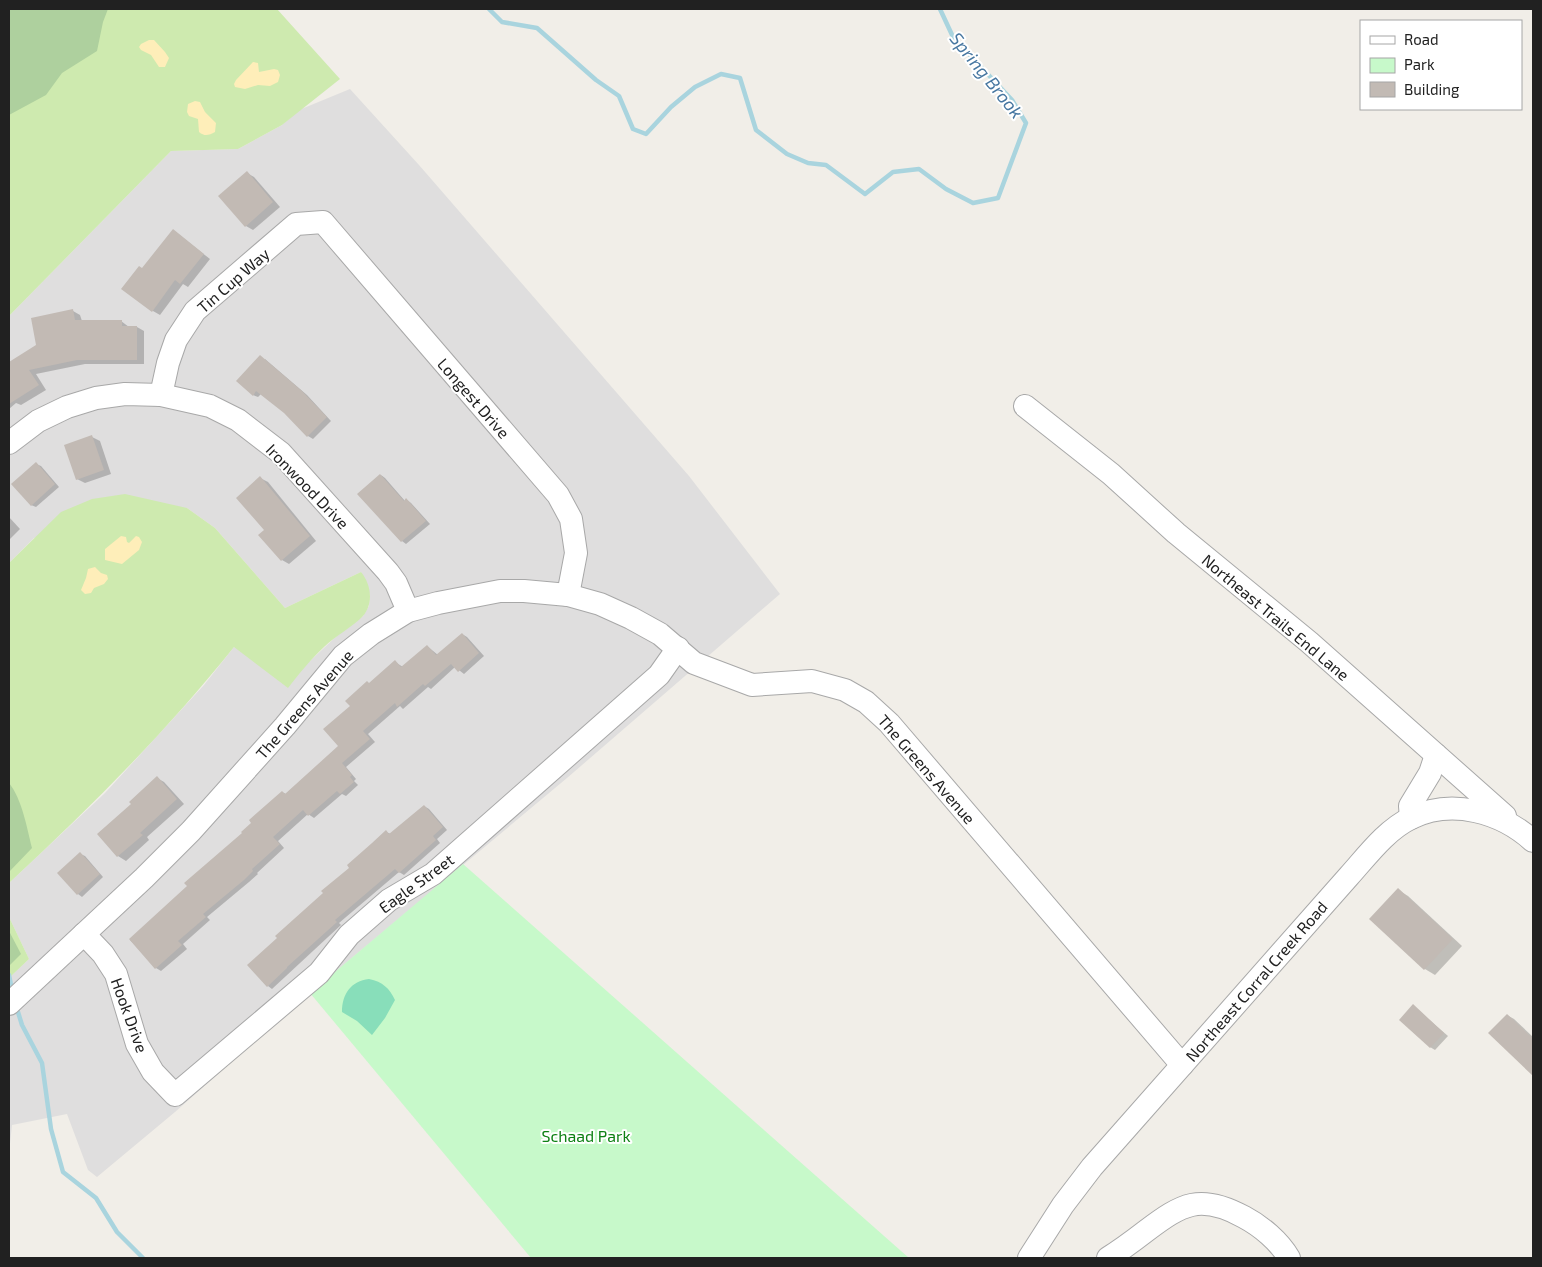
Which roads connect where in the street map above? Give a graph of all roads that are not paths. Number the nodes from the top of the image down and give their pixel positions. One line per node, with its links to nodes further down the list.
1 (323, 222): 2 (street, Tin Cup Way); 5 (street, Longest Drive)
2 (161, 395): 4 (street, Ironwood Drive); 6 (street, Ironwood Drive)
3 (1025, 406): 8 (street, Northeast Trails End Lane)
4 (9, 443)
5 (568, 595): 6 (street, The Greens Avenue); 7 (street, The Greens Avenue)
6 (408, 611): 11 (street, The Greens Avenue)
7 (678, 648): 13 (street, The Greens Avenue); 14 (street, Eagle Street)
8 (1436, 755): 9 (street); 10 (street, Northeast Trails End Lane)
9 (1411, 818): 10 (street, Northeast Corral Creek Road); 13 (street, Northeast Corral Creek Road)
10 (1528, 837)
11 (84, 934): 12 (street, The Greens Avenue); 14 (street, Hook Drive)
12 (9, 1004)
13 (1182, 1065): 15 (street, Northeast Corral Creek Road)
14 (175, 1095)
15 (1035, 1256)
16 (1108, 1258): 17 (street)
17 (1289, 1258)

